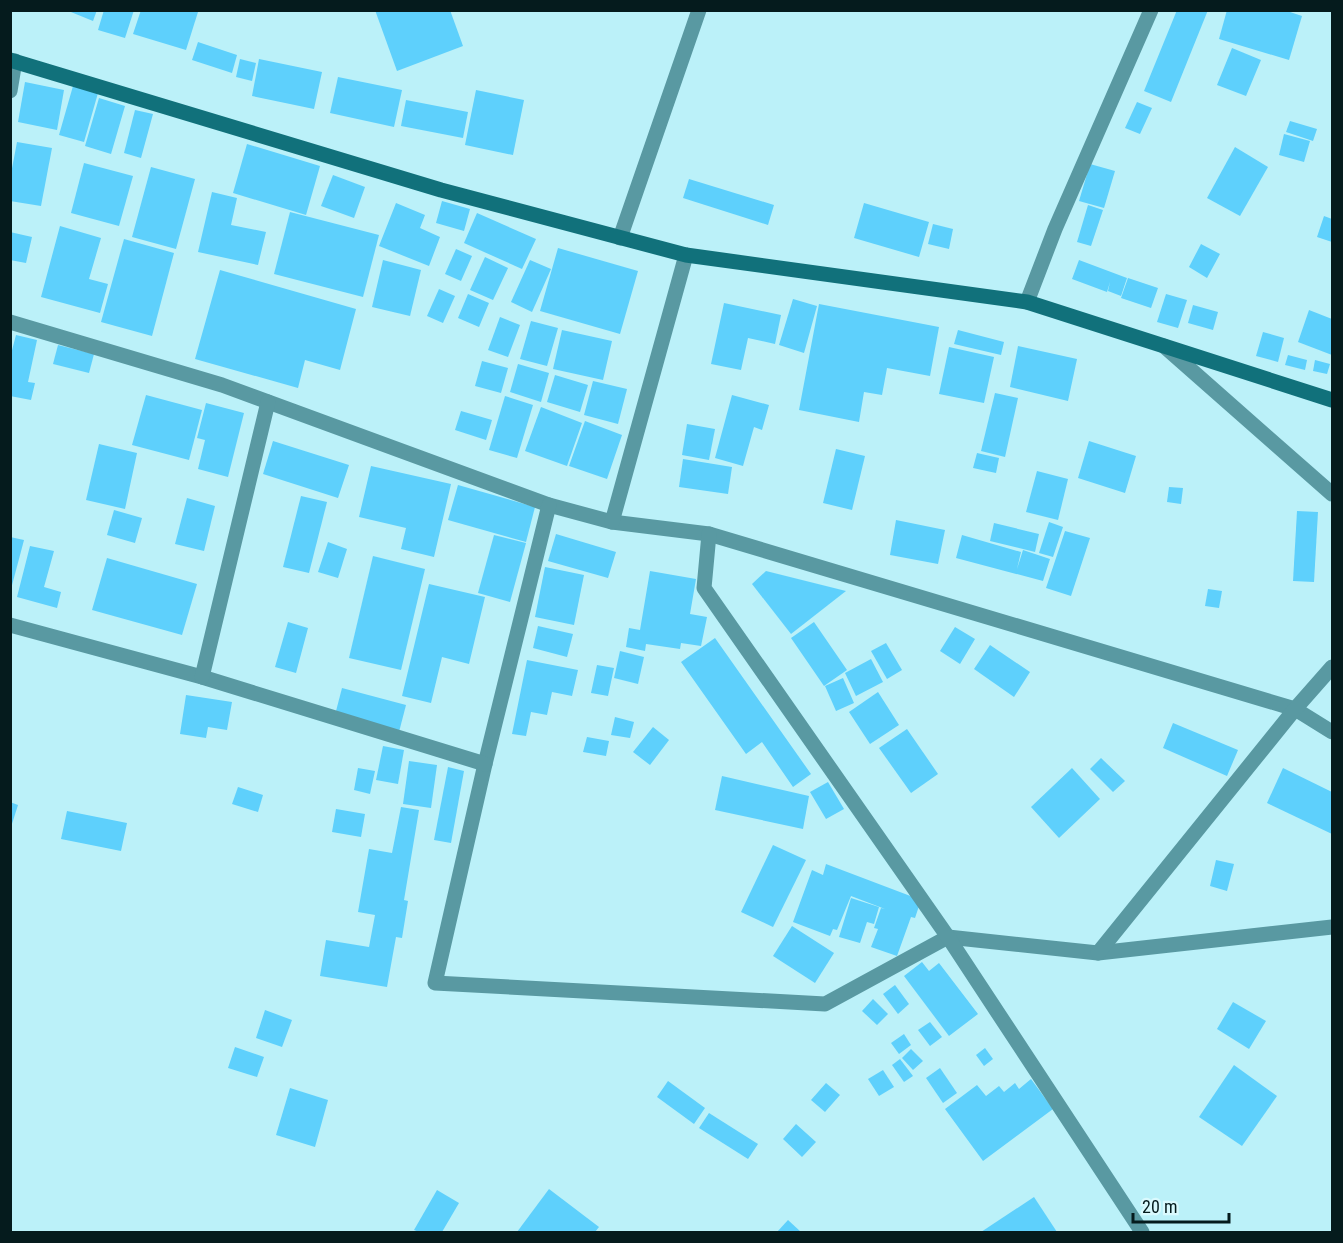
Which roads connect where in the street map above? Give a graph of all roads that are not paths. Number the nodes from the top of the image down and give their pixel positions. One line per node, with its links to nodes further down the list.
1 (699, 10): 5 (street)
2 (1151, 10): 7 (street)
3 (13, 60): 4 (street); 5 (main road)
4 (10, 91)
5 (620, 238): 6 (main road)
6 (686, 255): 7 (main road); 14 (street)
7 (1027, 302): 9 (main road)
8 (10, 322): 11 (street)
9 (1164, 346): 10 (main road); 12 (street)
10 (1332, 400)
11 (268, 402): 13 (street); 18 (street)
12 (1332, 494)
13 (549, 505): 14 (street); 21 (street)
14 (612, 522): 15 (street)
15 (709, 534): 19 (street); 23 (street)
16 (10, 625): 18 (street)
17 (1332, 667): 19 (street)
18 (202, 677): 21 (street)
19 (1295, 709): 20 (street); 24 (street)
20 (1332, 732)
21 (485, 764): 23 (street)
22 (1332, 927): 24 (street)
23 (948, 937): 24 (street); 25 (street)
24 (1098, 953)
25 (1142, 1233)

